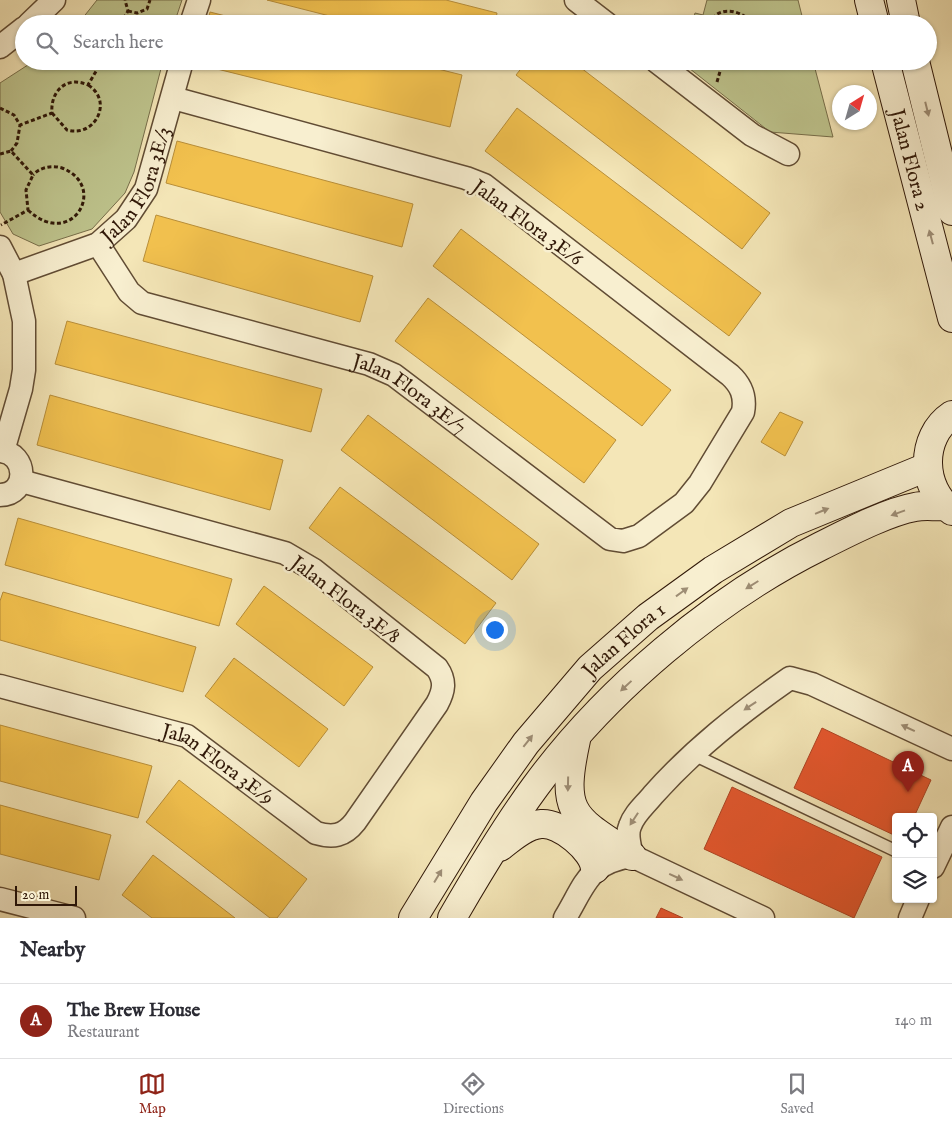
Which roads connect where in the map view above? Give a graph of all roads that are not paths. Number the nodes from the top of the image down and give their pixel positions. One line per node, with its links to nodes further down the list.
1 (54, 0): 6 (street)
2 (199, 0): 7 (street)
3 (576, 0): 8 (street)
4 (869, 0): 9 (street)
5 (900, 0): 10 (street)
6 (38, 15)
7 (195, 15)
8 (595, 15)
9 (873, 15)
10 (904, 15)
11 (15, 35): 12 (street)
12 (0, 47)
13 (180, 70): 17 (street, Jalan Flora 3E/3)
14 (668, 70): 18 (street)
15 (887, 70): 23 (street, Jalan Flora 2, one-way to 15)
16 (918, 70): 19 (street, Jalan Flora 2, one-way to 19)
17 (173, 98): 20 (street, Jalan Flora 3E/3); 28 (street, Jalan Flora 3E/6)
18 (788, 154)
19 (952, 211)
20 (98, 244): 22 (street, Jalan Flora 3E/3); 28 (street, Jalan Flora 3E/7)
21 (0, 247): 22 (street)
22 (14, 274): 25 (street)
23 (952, 318)
24 (952, 415): 26 (street)
25 (1, 451): 27 (street)
26 (927, 467): 30 (street, Jalan Flora 1); 45 (street, Jalan Flora 1, one-way to 26)
27 (21, 481): 29 (street); 35 (street, Jalan Flora 3E/8)
28 (700, 483)
29 (0, 496)
30 (949, 509): 32 (street, Jalan Flora 1, one-way to 32)
31 (0, 686): 35 (street, Jalan Flora 3E/9)
32 (576, 736): 38 (street, Jalan Flora 1); 39 (street, one-way to 39)
33 (952, 749): 34 (street, one-way to 34)
34 (692, 754): 37 (lane); 39 (street, one-way to 39)
35 (392, 767)
36 (952, 828): 40 (street)
37 (892, 849)
38 (488, 855): 41 (street); 46 (street, Jalan Flora 1)
39 (632, 856): 41 (street); 48 (street, one-way to 48)
40 (937, 860)
41 (595, 869): 47 (street)
42 (0, 898): 44 (street)
43 (916, 903): 49 (street)
44 (74, 918)
45 (413, 918)
46 (452, 918)
47 (564, 918)
48 (763, 918)
49 (910, 918)

